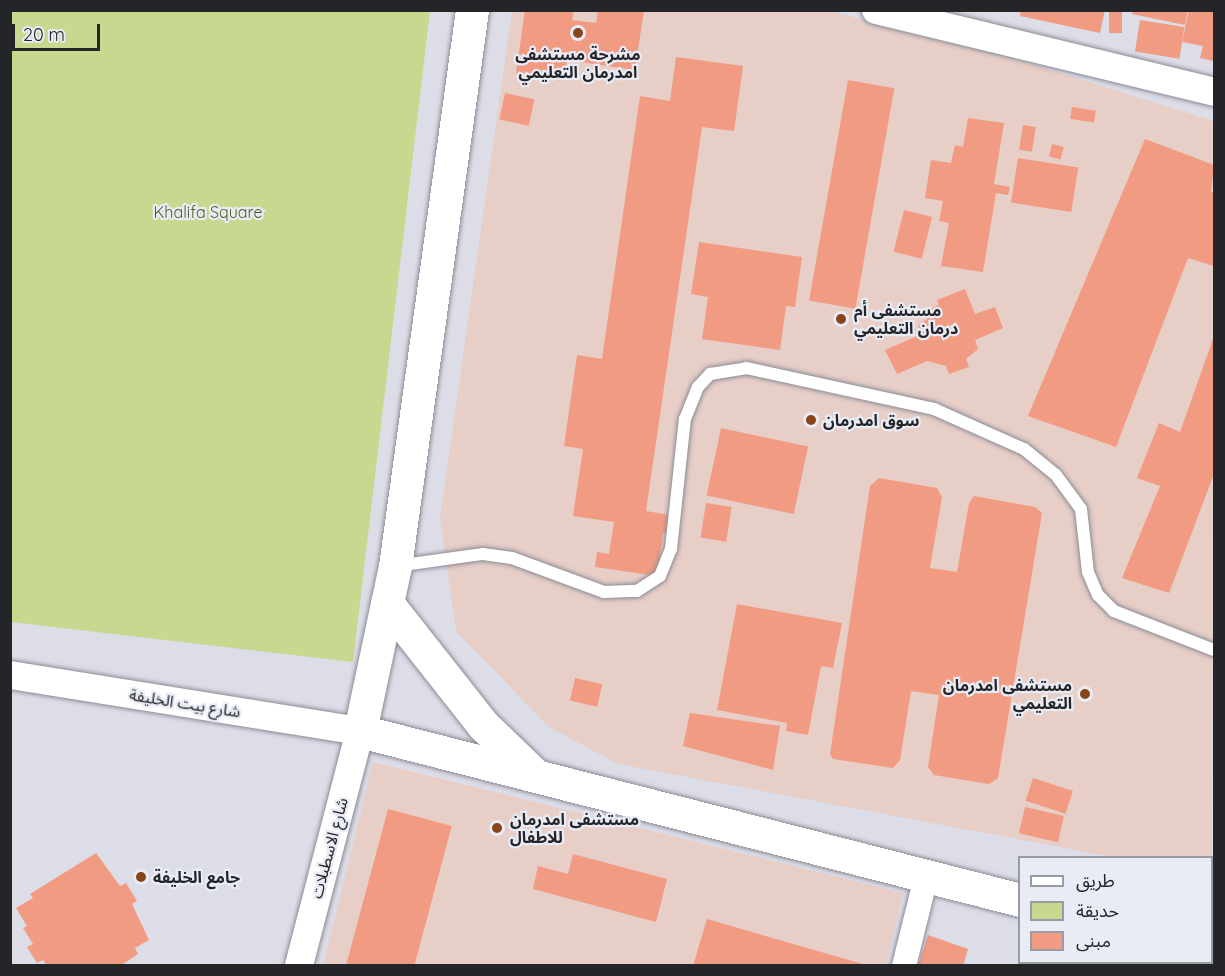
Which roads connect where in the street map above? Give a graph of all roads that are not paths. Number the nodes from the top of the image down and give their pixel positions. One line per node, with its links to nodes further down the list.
1 (472, 10): 4 (main road)
2 (876, 10): 3 (street)
3 (1215, 92)
4 (394, 566): 5 (main road); 6 (lane)
5 (387, 603): 8 (main road); 9 (main road)
6 (1215, 650)
7 (10, 675): 8 (street, شارع بيت الخليفة)
8 (360, 731): 9 (main road); 12 (street, شارع الاسطبلات)
9 (537, 777): 10 (main road)
10 (926, 877): 11 (main road); 13 (street)
11 (1018, 900)
12 (298, 966)
13 (904, 966)

